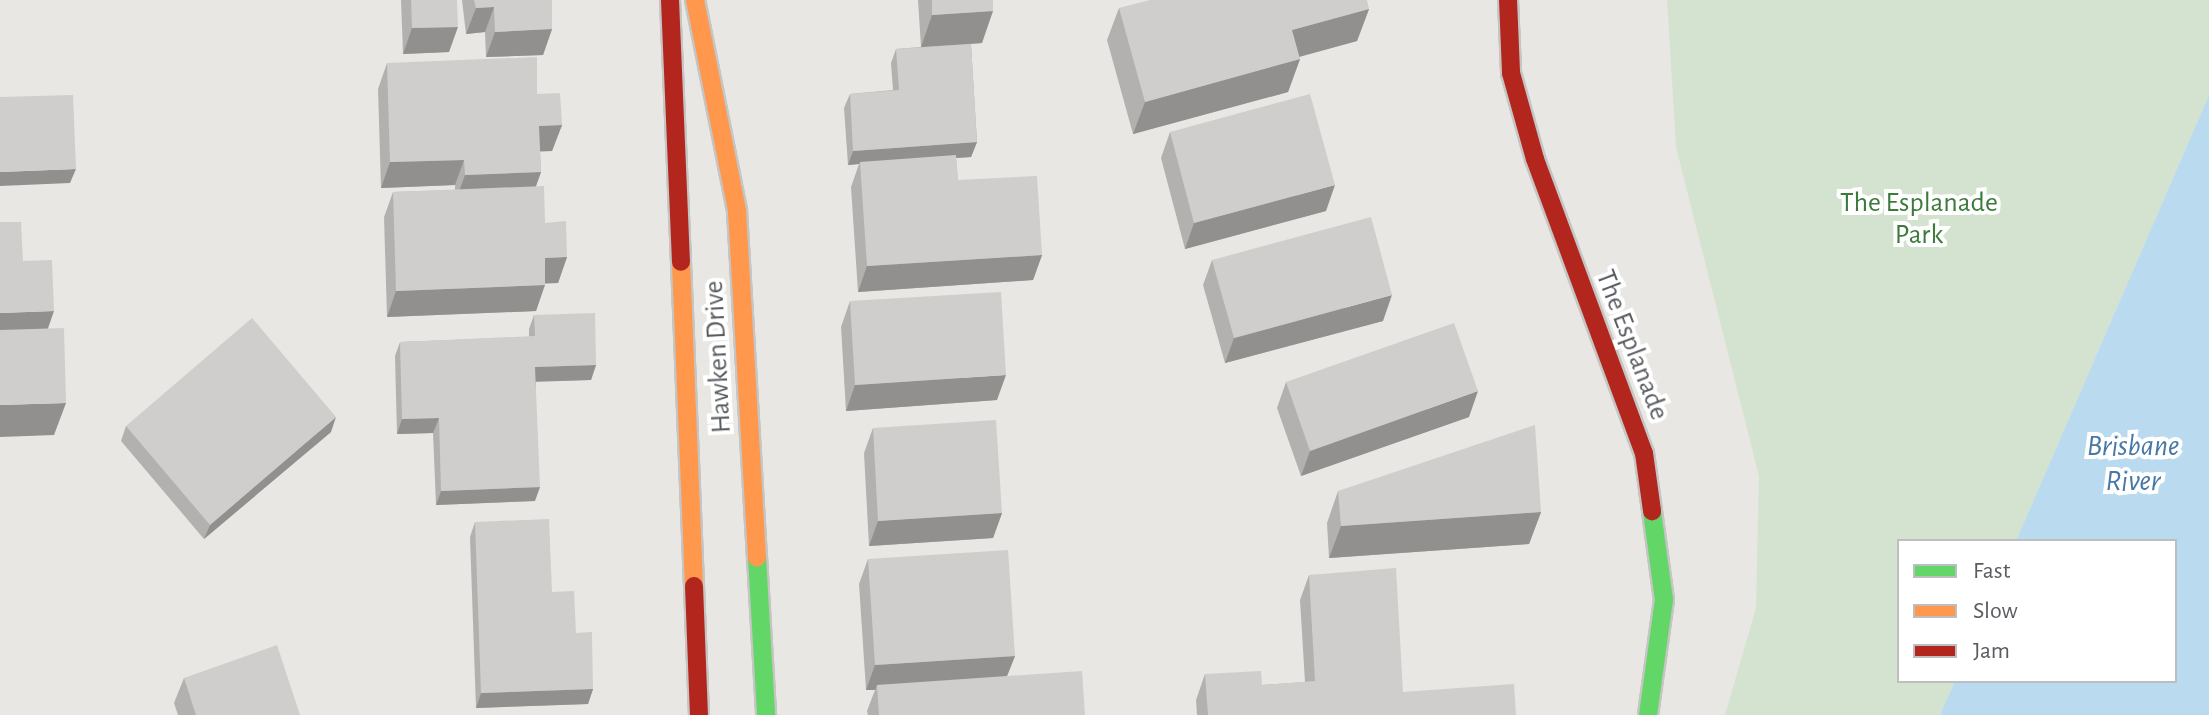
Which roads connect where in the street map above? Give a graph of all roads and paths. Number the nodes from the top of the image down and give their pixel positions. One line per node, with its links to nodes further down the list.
1 (670, 0): 4 (main road, Hawken Drive)
2 (695, 0): 5 (main road, Hawken Drive)
3 (1508, 0): 6 (main road, The Esplanade)
4 (699, 715)
5 (766, 715)
6 (1648, 715)

